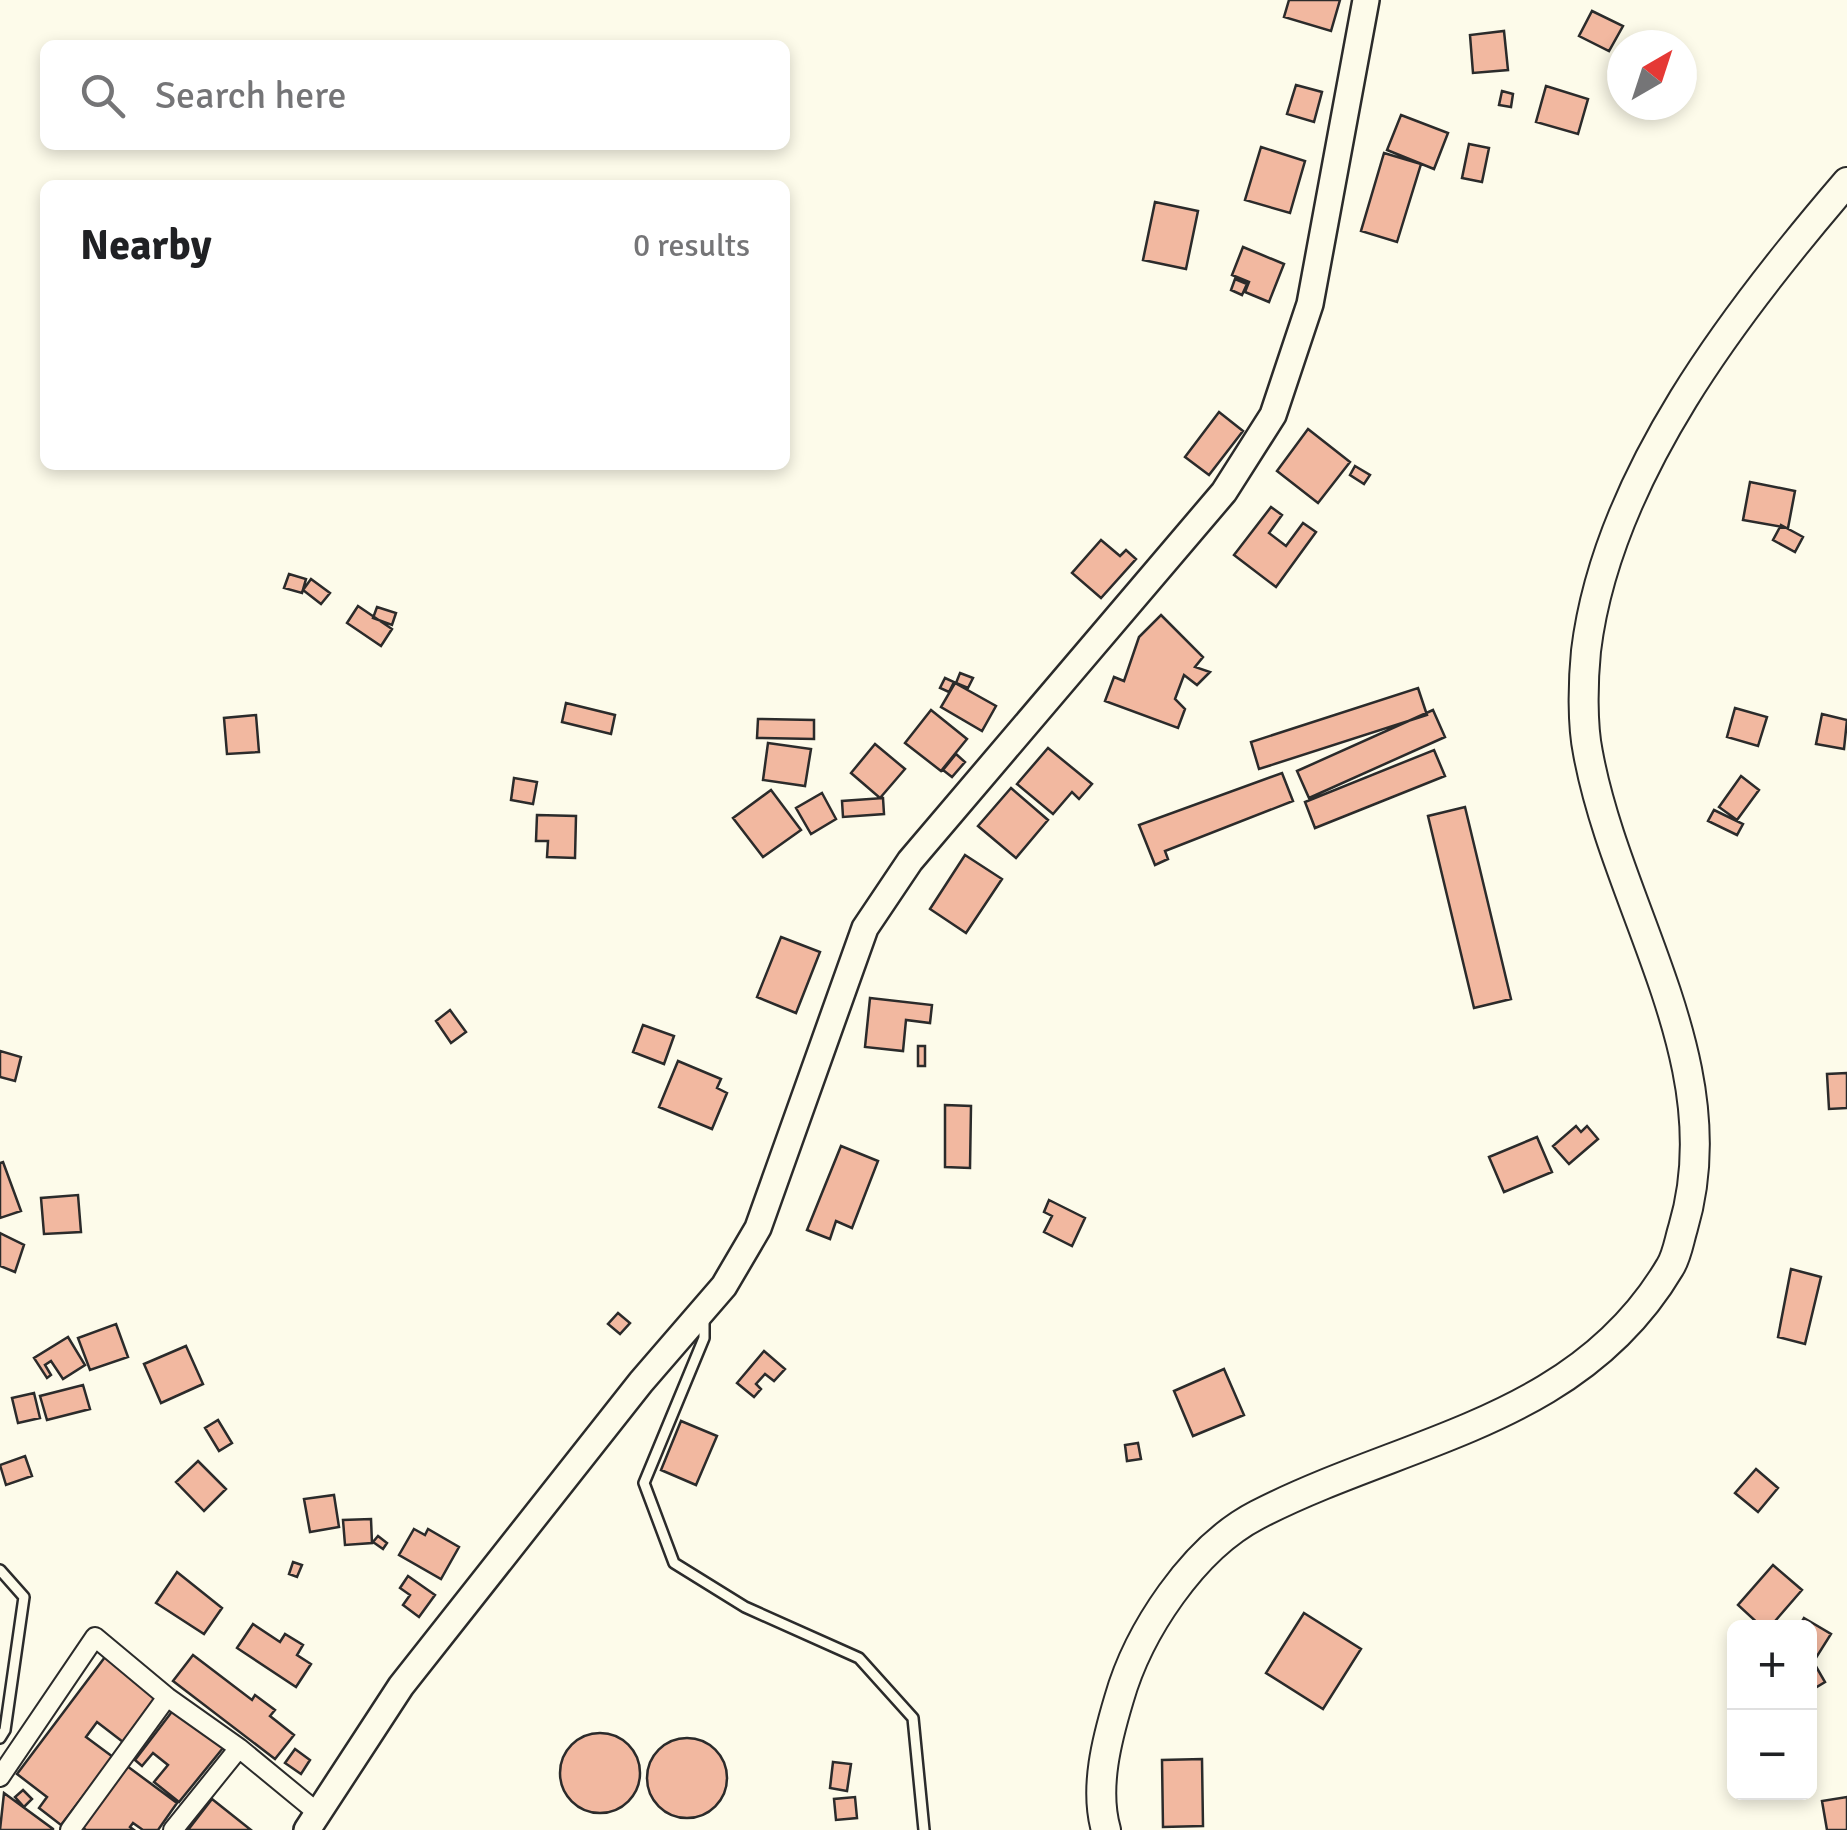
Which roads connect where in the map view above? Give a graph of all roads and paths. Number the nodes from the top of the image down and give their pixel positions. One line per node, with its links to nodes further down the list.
1 (1366, 0): 3 (main road)
2 (1847, 182): 13 (main road)
3 (705, 1308): 9 (main road); 12 (lane)
4 (0, 1570): 6 (lane)
5 (167, 1697): 7 (street); 8 (street); 10 (street)
6 (0, 1738)
7 (239, 1748): 9 (street); 11 (street)
8 (0, 1777)
9 (312, 1822)
10 (70, 1830)
11 (173, 1830)
12 (924, 1830)
13 (1106, 1830)

